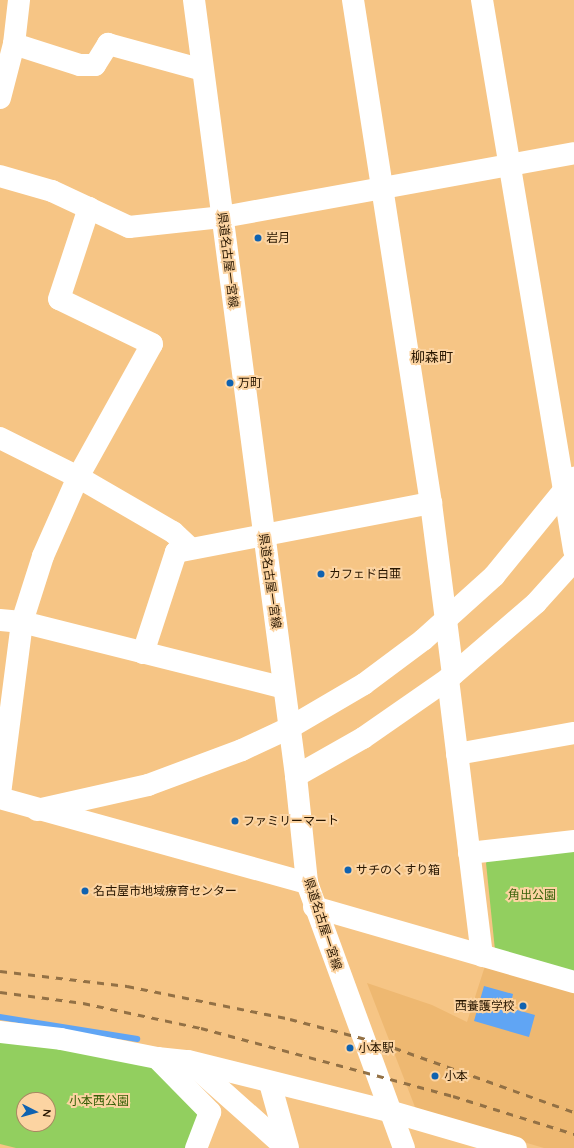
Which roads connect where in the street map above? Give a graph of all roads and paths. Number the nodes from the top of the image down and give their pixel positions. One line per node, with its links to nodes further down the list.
1 (19, 0): 5 (street)
2 (194, 0): 6 (street, 県道名古屋一宮線)
3 (353, 0): 11 (street)
4 (482, 0): 9 (street)
5 (14, 44): 6 (street); 7 (street)
6 (203, 70): 13 (street, 県道名古屋一宮線)
7 (0, 98)
8 (574, 153): 9 (street)
9 (508, 164): 11 (street); 16 (street)
10 (0, 176): 12 (street)
11 (382, 188): 13 (street); 17 (street)
12 (89, 208): 13 (street); 15 (street)
13 (223, 218): 18 (street, 県道名古屋一宮線)
14 (0, 438): 15 (street)
15 (78, 477): 19 (street); 24 (street)
16 (569, 485): 20 (street); 22 (street)
17 (431, 503): 18 (street); 22 (street)
18 (264, 535): 19 (street); 27 (street, 県道名古屋一宮線)
19 (190, 548): 25 (street)
20 (574, 550)
21 (574, 561): 26 (street)
22 (446, 619): 26 (street); 28 (street)
23 (0, 620): 24 (street)
24 (22, 622): 25 (street); 32 (street)
25 (143, 653): 27 (street)
26 (451, 677): 30 (street); 31 (street)
27 (284, 688): 28 (street, 県道名古屋一宮線)
28 (289, 728): 31 (street, 県道名古屋一宮線); 34 (street)
29 (574, 733): 30 (street)
30 (457, 754): 36 (street)
31 (296, 776): 37 (street, 県道名古屋一宮線)
32 (0, 794)
33 (0, 798): 34 (street)
34 (37, 810): 37 (street)
35 (574, 841): 36 (street)
36 (470, 853): 39 (street)
37 (307, 883): 38 (street, 県道名古屋一宮線)
38 (314, 907): 39 (street); 45 (street, 県道名古屋一宮線)
39 (482, 956): 40 (street)
40 (574, 982)
41 (0, 1032): 42 (street)
42 (157, 1058): 43 (street); 46 (street)
43 (188, 1061): 44 (street); 47 (street)
44 (270, 1083): 45 (street); 47 (street)
45 (389, 1111): 48 (street, 県道名古屋一宮線); 49 (street)
46 (196, 1148)
47 (287, 1148)
48 (404, 1148)
49 (516, 1148)

